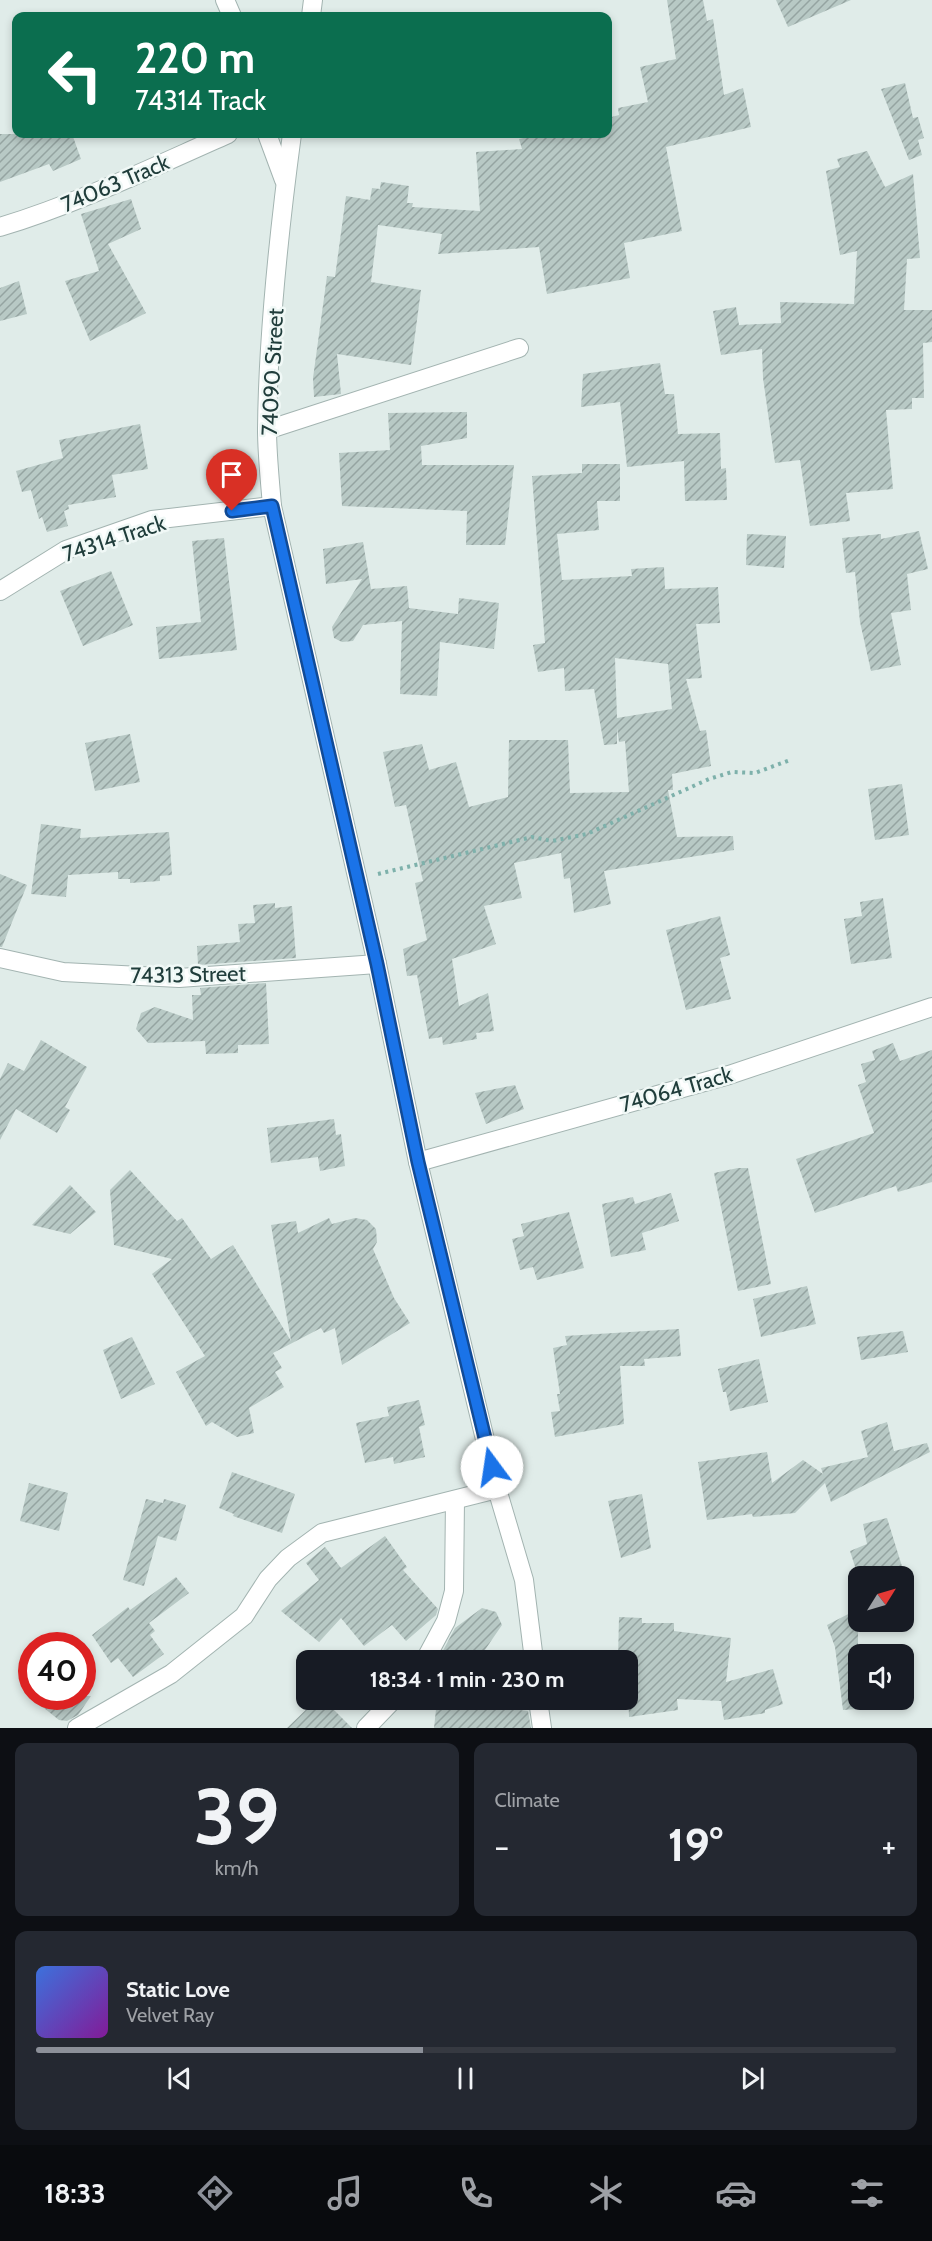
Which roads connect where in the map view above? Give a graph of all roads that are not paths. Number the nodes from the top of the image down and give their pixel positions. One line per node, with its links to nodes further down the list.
1 (219, 138): 5 (street, 74063 Track)
2 (269, 138): 4 (street)
3 (291, 138): 4 (street, 74090 Street)
4 (283, 200): 7 (street, 74090 Street)
5 (0, 227)
6 (519, 348): 7 (street)
7 (267, 430): 8 (street, 74090 Street)
8 (272, 506): 9 (street, 74314 Track); 11 (street, 74090 Street)
9 (0, 591)
10 (0, 958): 11 (street, 74313 Street)
11 (377, 964): 13 (street, 74090 Street)
12 (932, 1007): 13 (street, 74064 Track)
13 (418, 1162): 14 (street, 74090 Street)
14 (497, 1489): 15 (street); 17 (street, 74090 Street)
15 (455, 1500): 16 (street); 20 (street)
16 (430, 1650)
17 (533, 1650)
18 (383, 1710): 21 (street)
19 (539, 1710): 22 (street)
20 (77, 1728)
21 (366, 1728)
22 (542, 1728)

